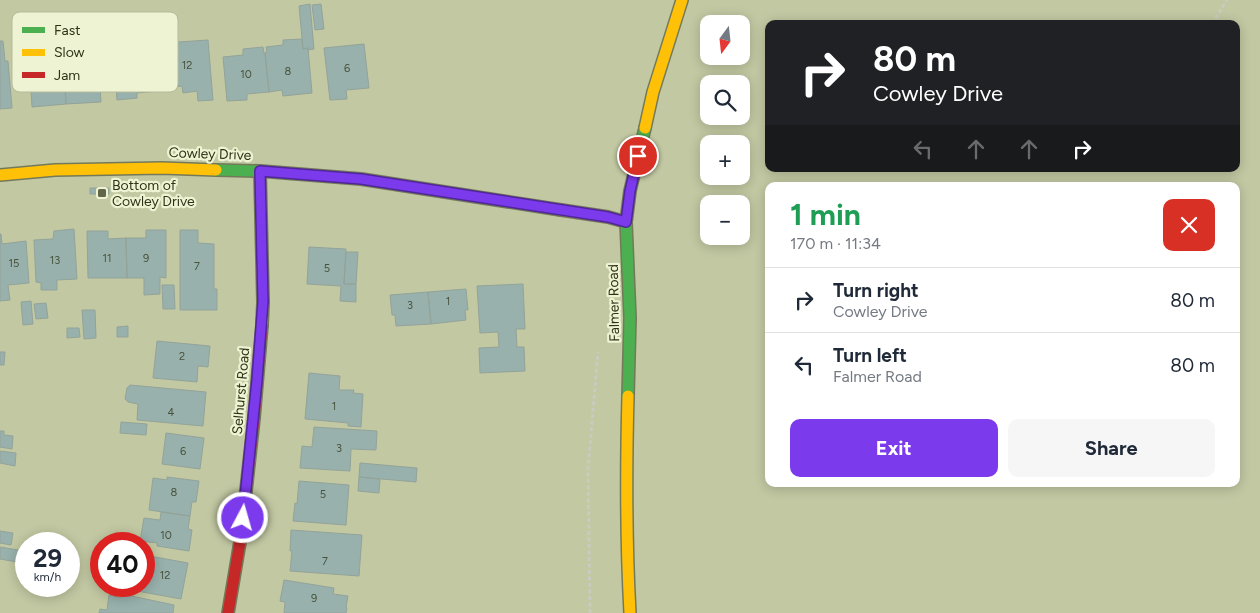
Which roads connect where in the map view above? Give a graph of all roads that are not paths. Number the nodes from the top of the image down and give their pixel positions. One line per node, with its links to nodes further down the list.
1 (682, 0): 4 (street, Falmer Road)
2 (260, 171): 3 (street, Cowley Drive); 4 (street, Cowley Drive); 5 (street, Selhurst Road)
3 (0, 175)
4 (626, 222): 6 (street, Falmer Road)
5 (228, 613)
6 (630, 613)

